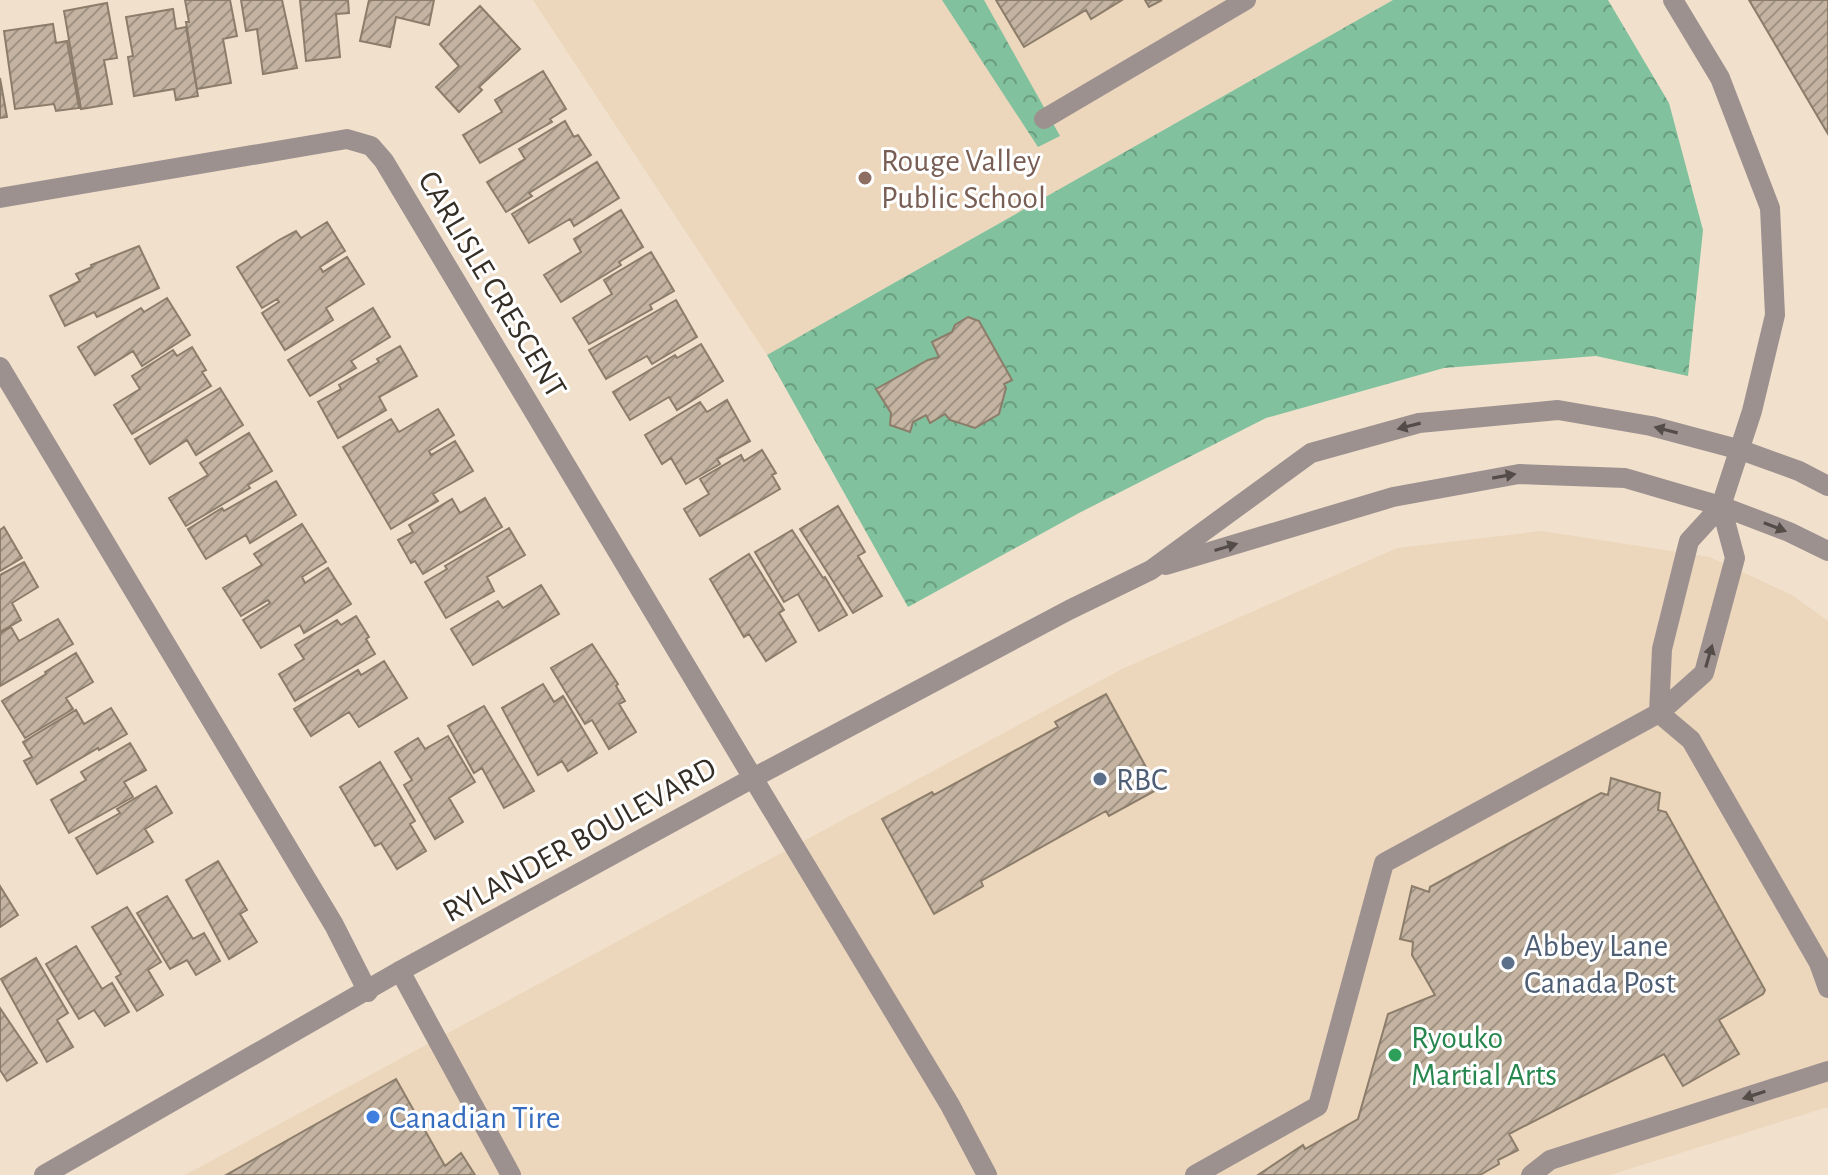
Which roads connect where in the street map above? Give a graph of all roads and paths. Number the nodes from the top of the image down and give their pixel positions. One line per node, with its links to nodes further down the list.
1 (1246, 0): 3 (street)
2 (1673, 0): 6 (street)
3 (1044, 119)
4 (0, 198): 12 (street, CARLISLE CRESCENT)
5 (0, 367): 15 (street)
6 (1741, 450): 7 (street, RYLANDER BOULEVARD); 8 (street); 10 (street, RYLANDER BOULEVARD, one-way to 10)
7 (1828, 486)
8 (1721, 506): 9 (street, RYLANDER BOULEVARD, one-way to 9); 10 (street, RYLANDER BOULEVARD, one-way to 8); 11 (street); 11 (street, one-way to 8)
9 (1828, 551)
10 (1151, 570): 12 (street, RYLANDER BOULEVARD)
11 (1659, 713): 14 (street); 20 (street)
12 (753, 778): 13 (street, RYLANDER BOULEVARD); 19 (street, CARLISLE CRESCENT)
13 (400, 971): 15 (street, RYLANDER BOULEVARD); 18 (street)
14 (1828, 988)
15 (368, 992): 17 (street, RYLANDER BOULEVARD)
16 (1828, 1071): 21 (street, one-way to 21)
17 (44, 1175)
18 (511, 1175)
19 (987, 1175)
20 (1195, 1175)
21 (1531, 1175)

